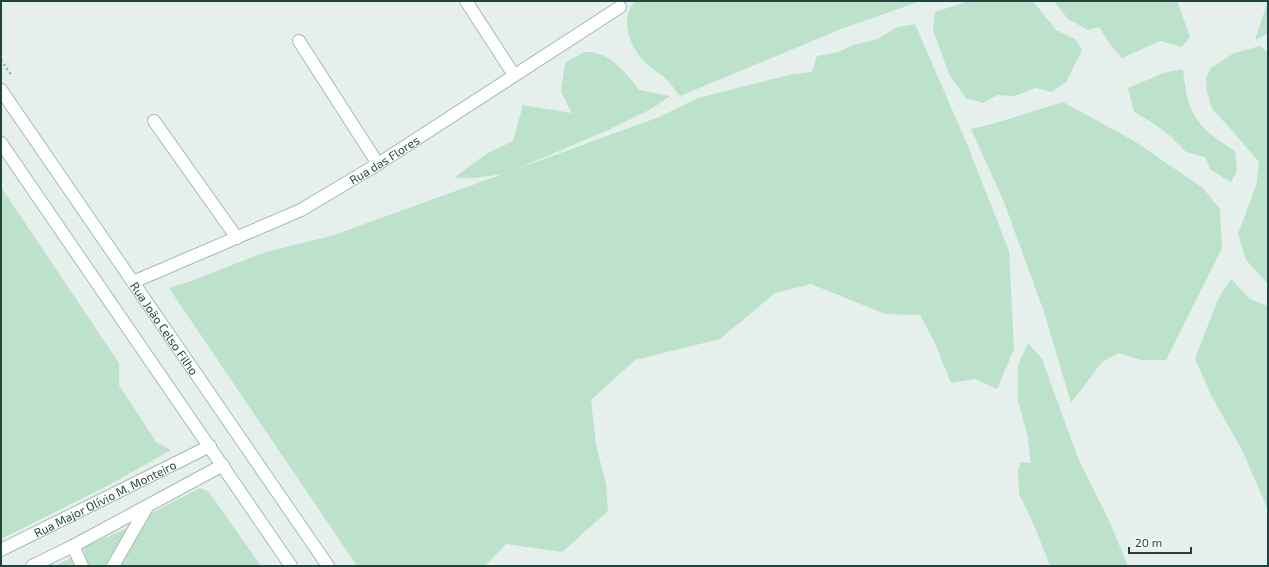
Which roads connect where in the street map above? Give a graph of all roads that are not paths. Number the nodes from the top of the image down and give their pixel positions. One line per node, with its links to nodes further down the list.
1 (466, 1): 4 (street)
2 (620, 7): 4 (street, Rua das Flores)
3 (299, 41): 8 (street)
4 (514, 75): 8 (street, Rua das Flores)
5 (1, 90): 10 (street, Rua João Celso Filho)
6 (154, 121): 9 (street)
7 (2, 146): 11 (street)
8 (378, 164): 9 (street, Rua das Flores)
9 (237, 238): 10 (street, Rua das Flores)
10 (133, 282): 20 (street, Rua João Celso Filho)
11 (210, 446): 12 (street); 15 (street, Rua Major Olívio M. Monteiro)
12 (223, 465): 13 (street, Rua Major Olívio M. Monteiro); 19 (street)
13 (148, 506): 14 (street, Rua Major Olívio M. Monteiro); 18 (street)
14 (73, 546): 16 (street, Rua Major Olívio M. Monteiro); 17 (street)
15 (1, 550)
16 (32, 566)
17 (82, 566)
18 (113, 566)
19 (292, 566)
20 (328, 566)

